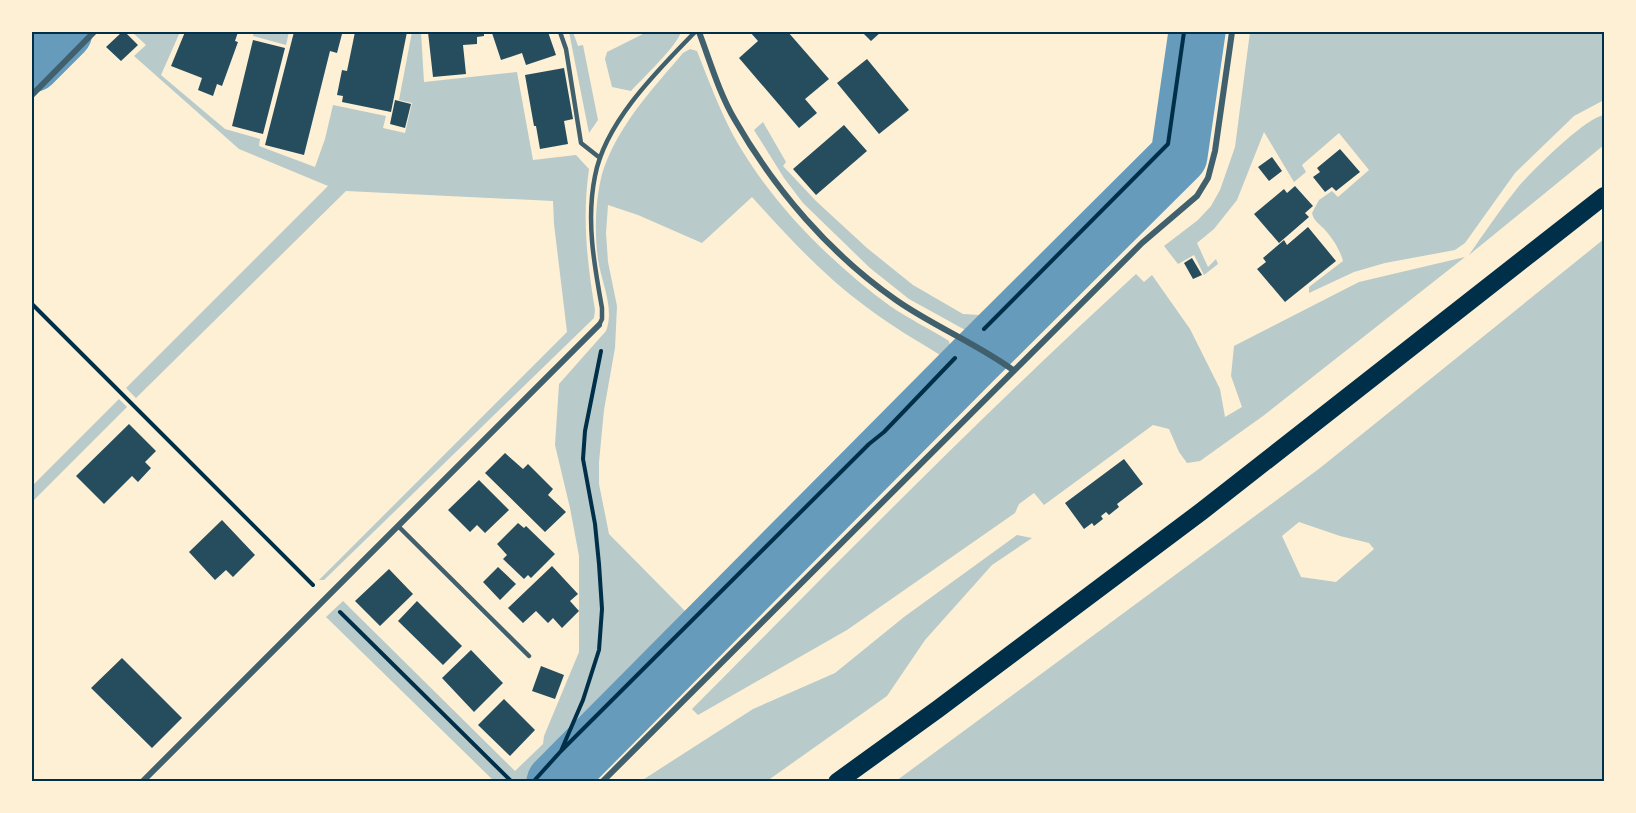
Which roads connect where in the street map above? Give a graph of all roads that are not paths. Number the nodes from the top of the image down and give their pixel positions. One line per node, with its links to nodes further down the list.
1 (94, 32): 5 (street)
2 (560, 32): 6 (lane)
3 (697, 32): 6 (lane); 9 (street)
4 (1232, 32): 9 (street)
5 (32, 95)
6 (600, 158): 8 (lane)
7 (1605, 196): 14 (highway)
8 (599, 325): 10 (street)
9 (1013, 370): 13 (street)
10 (398, 526): 11 (lane); 12 (street)
11 (529, 656)
12 (142, 782)
13 (602, 782)
14 (837, 782)

